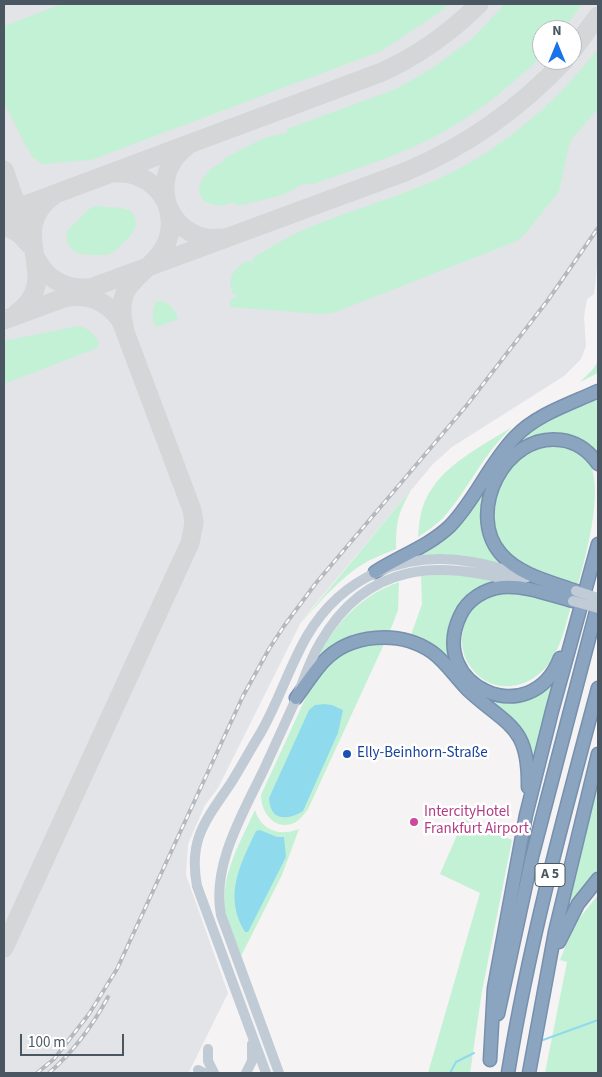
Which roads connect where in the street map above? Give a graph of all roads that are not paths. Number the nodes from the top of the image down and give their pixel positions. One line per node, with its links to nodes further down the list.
1 (598, 391): 4 (highway)
2 (598, 464): 7 (highway)
3 (598, 544): 7 (highway)
4 (397, 567): 5 (highway); 7 (street); 11 (street)
5 (375, 572): 16 (street)
6 (598, 598): 7 (street, bridge)
7 (576, 601): 7 (highway); 9 (street, bridge); 13 (highway)
8 (598, 604): 18 (highway, A 5)
9 (598, 608)
10 (598, 688): 23 (highway, A 5)
11 (296, 698): 13 (highway); 22 (street)
12 (598, 754): 15 (highway)
13 (526, 815): 18 (highway)
14 (598, 879): 15 (highway)
15 (548, 973): 24 (highway)
16 (250, 1030): 20 (street); 21 (street)
17 (208, 1049): 19 (street)
18 (489, 1067)
19 (214, 1073)
20 (246, 1073)
21 (266, 1073)
22 (279, 1073)
23 (508, 1073)
24 (529, 1073)

